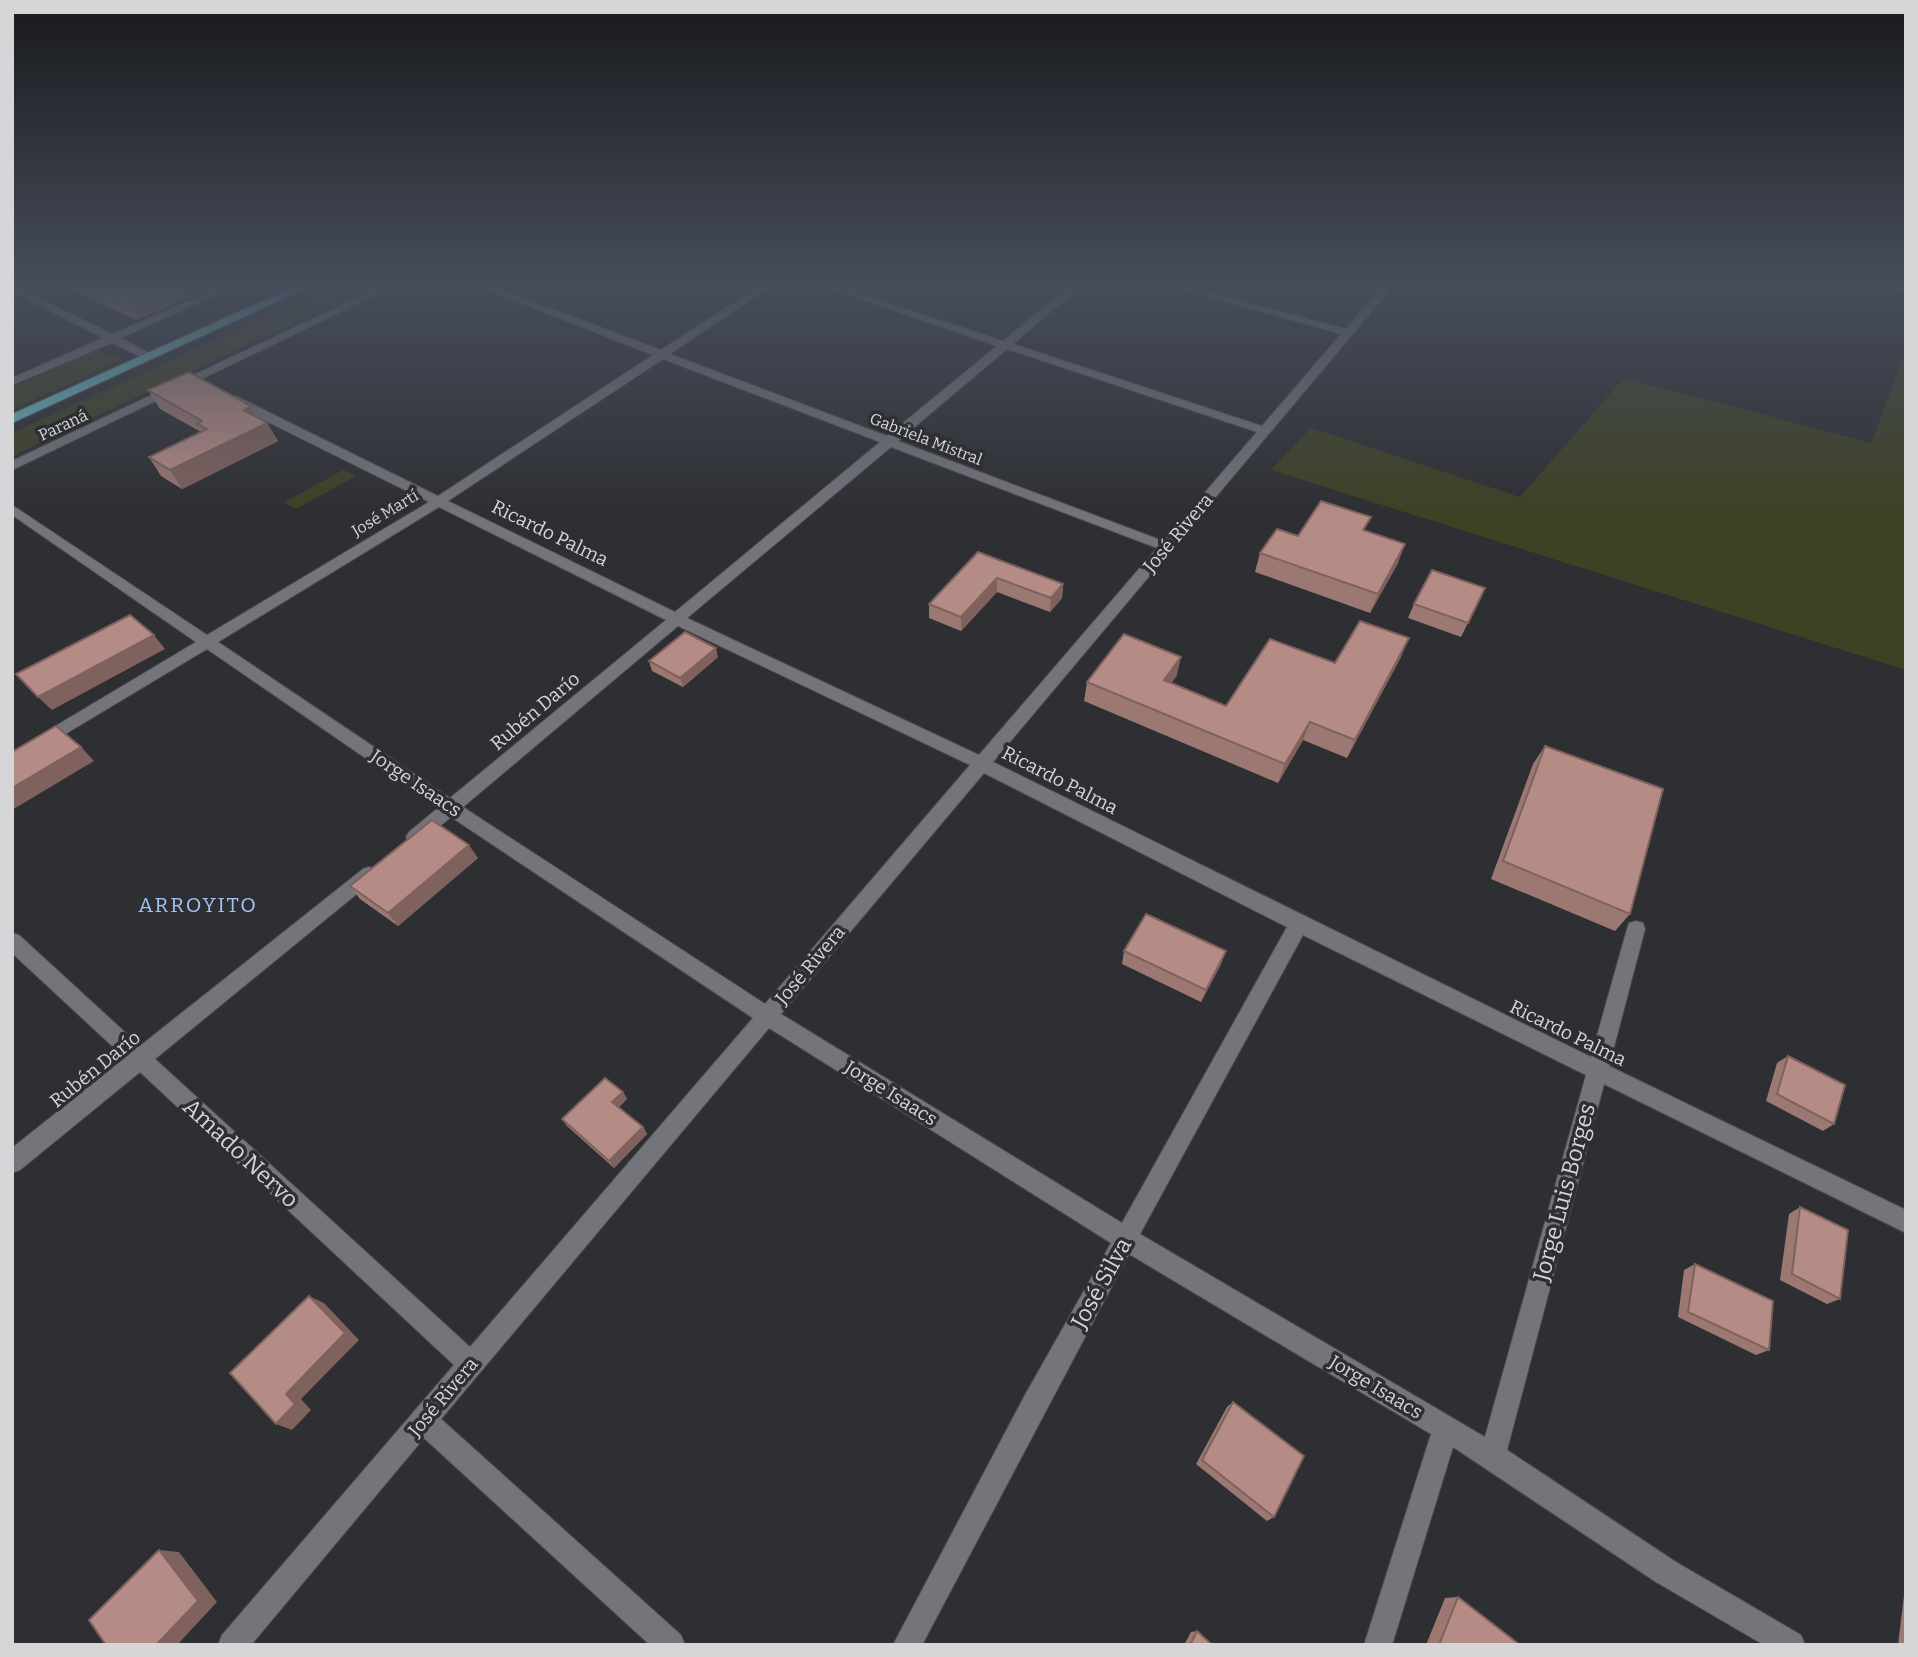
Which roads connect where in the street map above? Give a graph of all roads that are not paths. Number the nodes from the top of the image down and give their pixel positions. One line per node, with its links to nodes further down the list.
1 (56, 362): 10 (street)
2 (137, 362): 11 (highway)
3 (231, 362): 9 (street, Paraná)
4 (653, 362): 15 (street, José Martí)
5 (680, 362): 13 (street, Gabriela Mistral)
6 (983, 362): 13 (street, Rubén Darío)
7 (1062, 362): 12 (street)
8 (1323, 362): 12 (street, José Rivera)
9 (194, 380): 14 (street, Paraná); 15 (street, Ricardo Palma)
10 (12, 382)
11 (12, 419)
12 (1265, 431): 17 (street, José Rivera)
13 (890, 442): 17 (street, Gabriela Mistral); 18 (street, Rubén Darío)
14 (12, 466)
15 (439, 501): 18 (street, Ricardo Palma); 19 (street, José Martí)
16 (12, 509): 19 (street, Jorge Isaacs)
17 (1166, 547): 21 (street, José Rivera)
18 (678, 620): 21 (street, Ricardo Palma); 22 (street, Rubén Darío)
19 (207, 641): 20 (street, José Martí); 22 (street, Jorge Isaacs)
20 (12, 760)
21 (980, 763): 23 (street, Ricardo Palma); 26 (street, José Rivera)
22 (451, 808): 26 (street, Jorge Isaacs); 27 (street, Rubén Darío)
23 (1299, 924): 28 (street, Ricardo Palma); 31 (street, José Silva)
24 (1636, 929): 28 (street, Jorge Luis Borges)
25 (12, 941): 27 (street, Amado Nervo)
26 (767, 1016): 31 (street, Jorge Isaacs); 32 (street, José Rivera)
27 (140, 1060): 29 (street, Rubén Darío); 32 (street, Amado Nervo)
28 (1597, 1070): 30 (street, Ricardo Palma); 35 (street, Jorge Luis Borges)
29 (12, 1162)
30 (1906, 1222)
31 (1126, 1239): 34 (street, Jorge Isaacs); 38 (street, José Silva)
32 (471, 1364): 33 (street, José Rivera)
33 (423, 1420): 36 (street, José Rivera); 37 (street)
34 (1446, 1428): 35 (street, Jorge Isaacs); 39 (street)
35 (1493, 1456): 40 (street, Jorge Isaacs)
36 (232, 1645)
37 (671, 1645)
38 (907, 1645)
39 (1377, 1645)
40 (1791, 1645)

